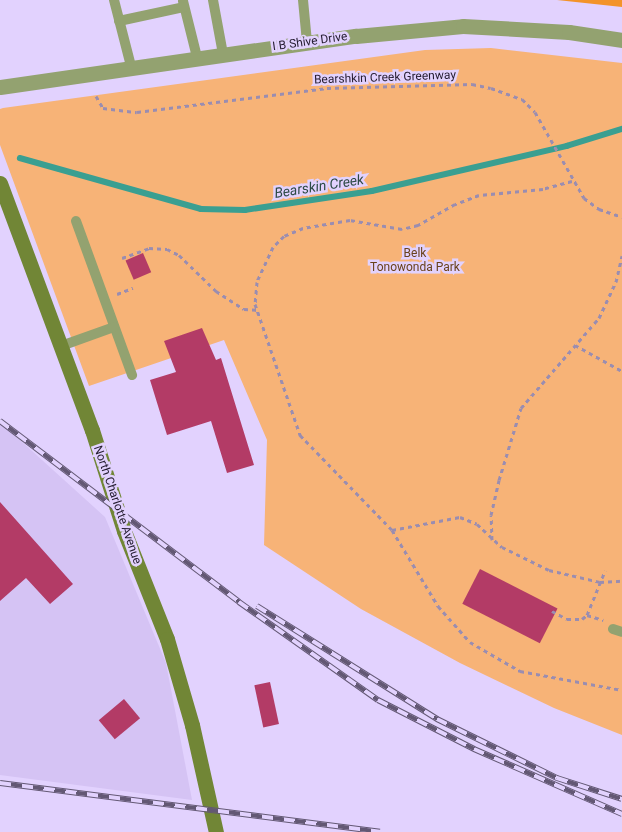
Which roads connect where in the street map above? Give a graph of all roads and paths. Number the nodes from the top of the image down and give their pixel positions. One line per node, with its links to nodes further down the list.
1 (114, 0): 5 (lane)
2 (213, 0): 8 (lane)
3 (303, 0): 7 (lane)
4 (183, 3): 5 (lane); 9 (lane)
5 (119, 21): 10 (lane)
6 (622, 40): 7 (street, I B Shive Drive)
7 (307, 42): 8 (street, I B Shive Drive)
8 (223, 54): 9 (street, I B Shive Drive)
9 (197, 57): 10 (street, I B Shive Drive)
10 (131, 66): 11 (street, I B Shive Drive)
11 (0, 87)
12 (96, 96): 13 (path, Bearshkin Creek Greenway)
13 (572, 181): 15 (path, Bearshkin Creek Greenway); 19 (path)
14 (0, 183): 21 (main road, North Charlotte Avenue)
15 (622, 216)
16 (76, 221): 20 (lane)
17 (622, 256): 22 (path)
18 (122, 258): 19 (path)
19 (256, 310): 25 (path)
20 (114, 326): 21 (lane); 24 (lane)
21 (60, 346): 32 (main road, North Charlotte Avenue)
22 (576, 346): 23 (path); 26 (path)
23 (622, 371)
24 (132, 375)
25 (392, 530): 26 (path); 31 (path)
26 (492, 540): 29 (path)
27 (605, 571): 29 (path)
28 (622, 581): 29 (path)
29 (600, 582): 30 (path)
30 (552, 611)
31 (622, 690)
32 (216, 832)

